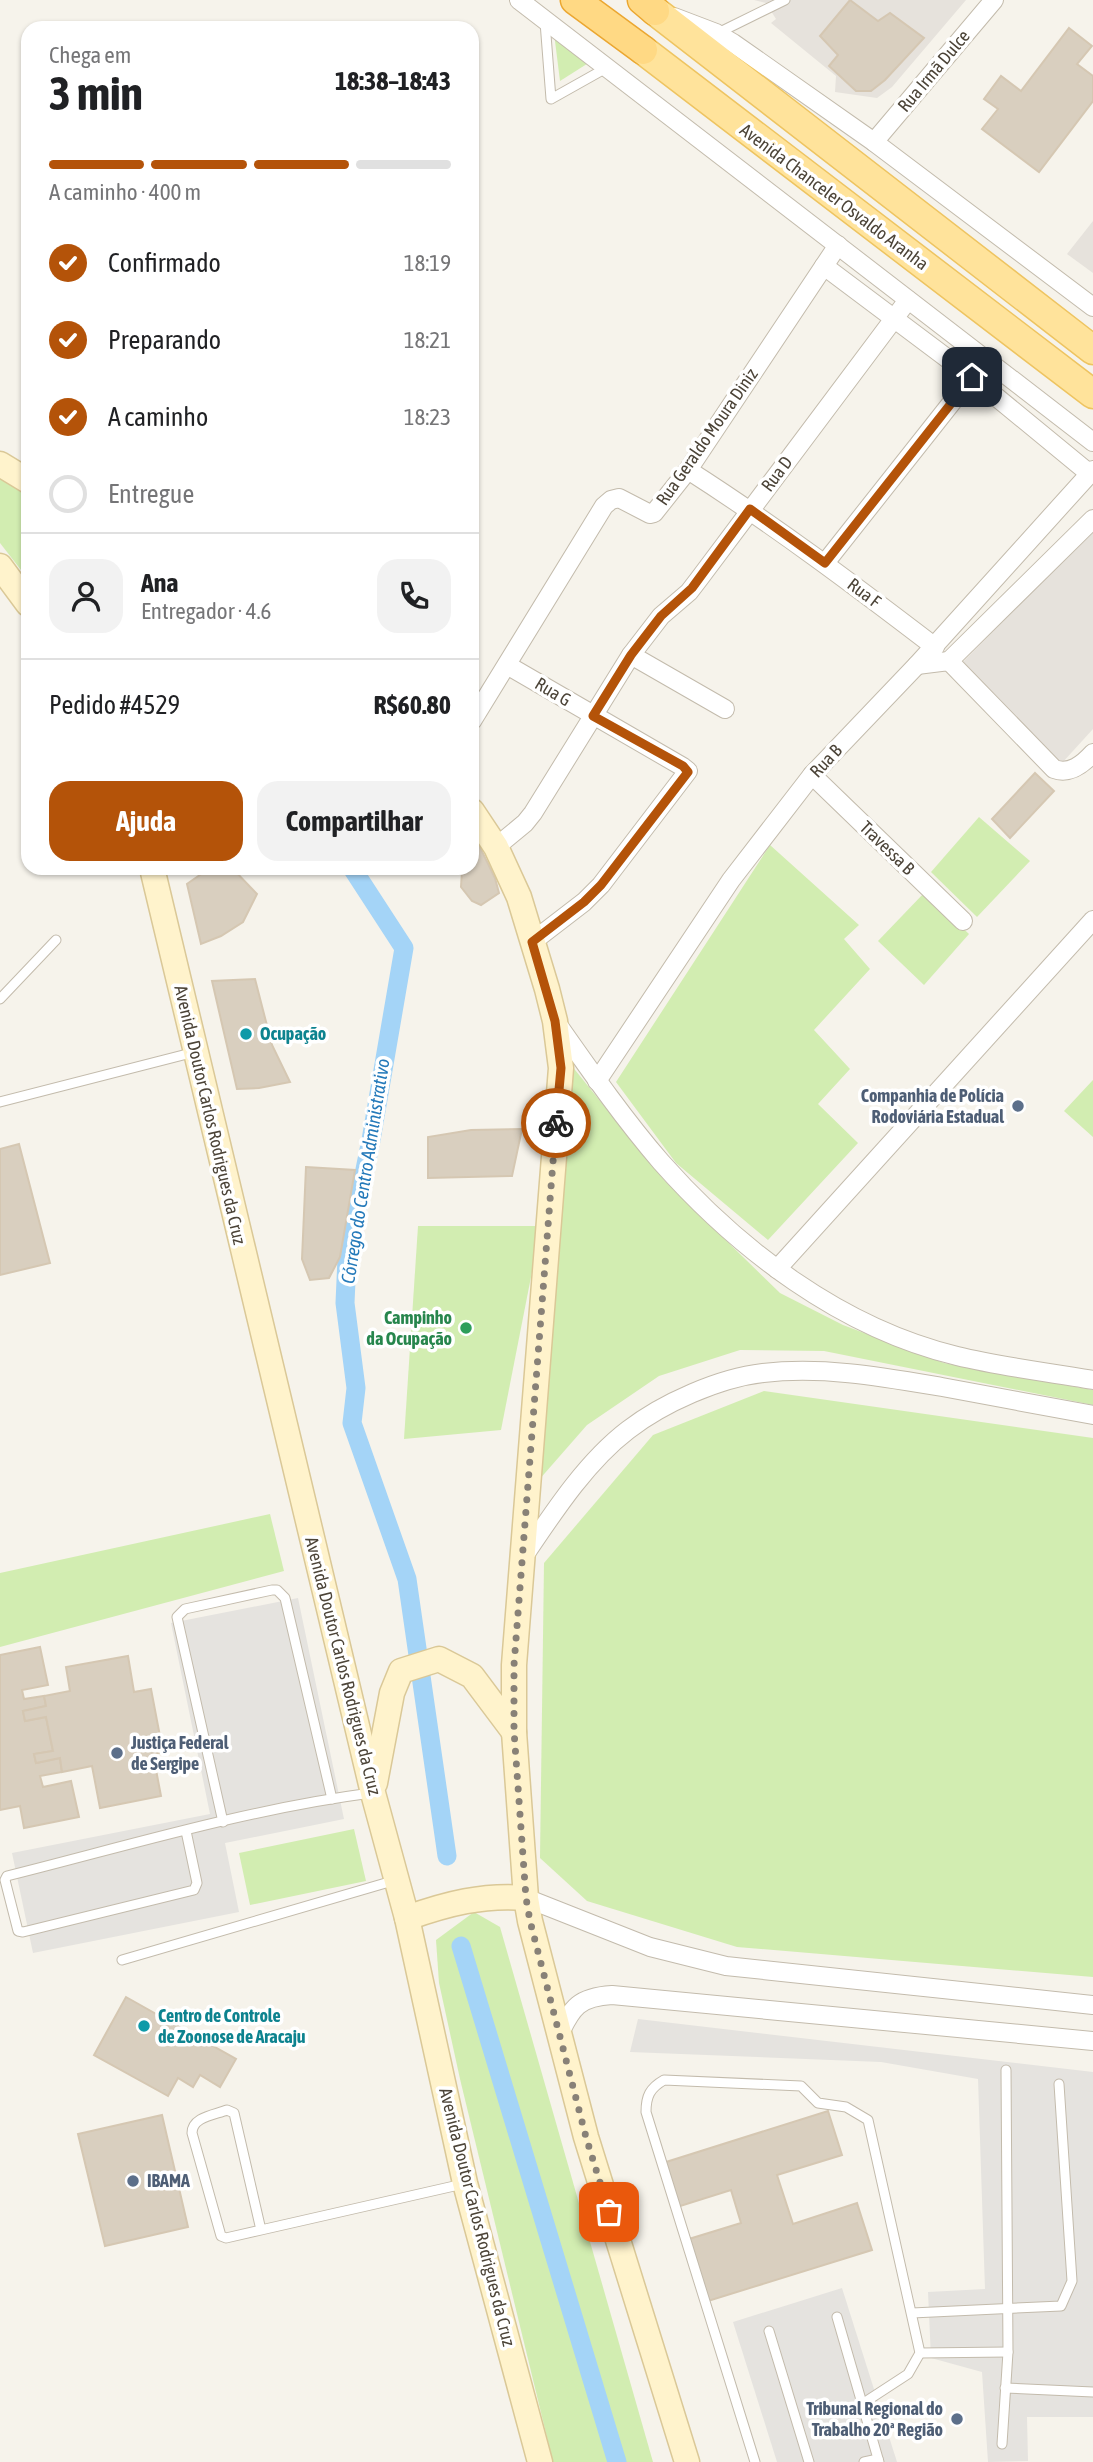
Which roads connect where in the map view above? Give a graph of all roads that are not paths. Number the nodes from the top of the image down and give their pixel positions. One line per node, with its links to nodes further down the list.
1 (519, 0): 6 (street)
2 (575, 0): 8 (highway, Avenida Chanceler Osvaldo Aranha)
3 (785, 0): 7 (lane)
4 (994, 0): 10 (street, Rua Irmã Dulce)
5 (649, 6): 7 (street); 16 (main road, Avenida Chanceler Osvaldo Aranha)
6 (545, 20): 9 (street); 9 (lane)
7 (716, 33): 10 (street)
8 (643, 50): 19 (main road, Avenida Chanceler Osvaldo Aranha)
9 (608, 67): 11 (street)
10 (874, 142): 14 (street)
11 (838, 245): 12 (street, Rua Geraldo Moura Diniz); 13 (street)
12 (824, 266): 15 (street); 22 (street, Rua Geraldo Moura Diniz)
13 (908, 300): 15 (street, Rua D); 17 (street)
14 (1093, 307)
15 (894, 318): 18 (street); 25 (street, Rua D)
16 (1093, 350)
17 (985, 360): 18 (street); 20 (street)
18 (972, 377): 23 (street); 27 (street)
19 (1093, 394)
20 (1093, 442)
21 (0, 464): 24 (main road)
22 (688, 470): 25 (street, Rua F); 33 (street, Rua Geraldo Moura Diniz)
23 (1091, 472): 30 (street, Rua B)
24 (21, 477)
25 (750, 509): 27 (street, Rua F); 31 (street, Rua D)
26 (1093, 519): 32 (street)
27 (825, 563): 30 (street, Rua F)
28 (0, 566): 29 (main road)
29 (21, 594)
30 (934, 647): 34 (street, Rua B)
31 (631, 655): 35 (street); 37 (street, Rua D)
32 (949, 661): 34 (street); 38 (street)
33 (507, 665): 36 (street, Rua Geraldo Moura Diniz); 37 (street, Rua G)
34 (917, 665): 39 (street, Rua B)
35 (725, 709)
36 (479, 710)
37 (593, 716): 41 (street, Rua D); 46 (street, Rua G)
38 (1093, 753)
39 (812, 775): 44 (street, Travessa B); 50 (street, Rua B)
40 (479, 822): 41 (main road)
41 (496, 847): 46 (main road)
42 (154, 875): 49 (main road, Avenida Doutor Carlos Rodrigues da Cruz)
43 (1093, 920): 52 (street)
44 (963, 921)
45 (56, 940): 47 (lane)
46 (532, 942): 48 (main road)
47 (0, 999)
48 (555, 1021): 50 (street); 55 (main road)
49 (195, 1052): 51 (lane); 57 (main road, Avenida Doutor Carlos Rodrigues da Cruz)
50 (597, 1080): 52 (street)
51 (0, 1102)
52 (777, 1269): 53 (street)
53 (1093, 1380)
54 (1093, 1415): 55 (street)
55 (520, 1562): 56 (main road)
56 (514, 1731): 57 (main road); 62 (main road)
57 (373, 1793): 58 (lane); 61 (main road, Avenida Doutor Carlos Rodrigues da Cruz)
58 (332, 1799): 59 (lane); 59 (lane)
59 (223, 1822): 60 (lane)
60 (186, 1831): 60 (lane)
61 (397, 1880): 63 (main road, Avenida Doutor Carlos Rodrigues da Cruz); 64 (lane)
62 (526, 1898): 63 (main road); 65 (street); 66 (main road)
63 (407, 1918): 70 (main road, Avenida Doutor Carlos Rodrigues da Cruz)
64 (122, 1960)
65 (1093, 2004)
66 (559, 2035): 67 (street); 84 (main road)
67 (1093, 2041)
68 (1006, 2070): 72 (lane)
69 (1059, 2084): 72 (lane)
70 (465, 2183): 71 (lane); 83 (main road, Avenida Doutor Carlos Rodrigues da Cruz)
71 (261, 2230): 71 (lane)
72 (1008, 2307): 73 (lane); 76 (lane)
73 (912, 2313): 77 (lane); 85 (lane)
74 (836, 2317): 80 (lane)
75 (769, 2331): 86 (lane)
76 (1008, 2352): 77 (lane); 78 (lane)
77 (920, 2353): 80 (lane)
78 (1005, 2388): 79 (lane); 81 (lane)
79 (1093, 2392)
80 (862, 2403): 82 (lane)
81 (1002, 2444)
82 (879, 2460): 87 (lane)
83 (540, 2462)
84 (687, 2462)
85 (755, 2462)
86 (809, 2462)
87 (864, 2462)

